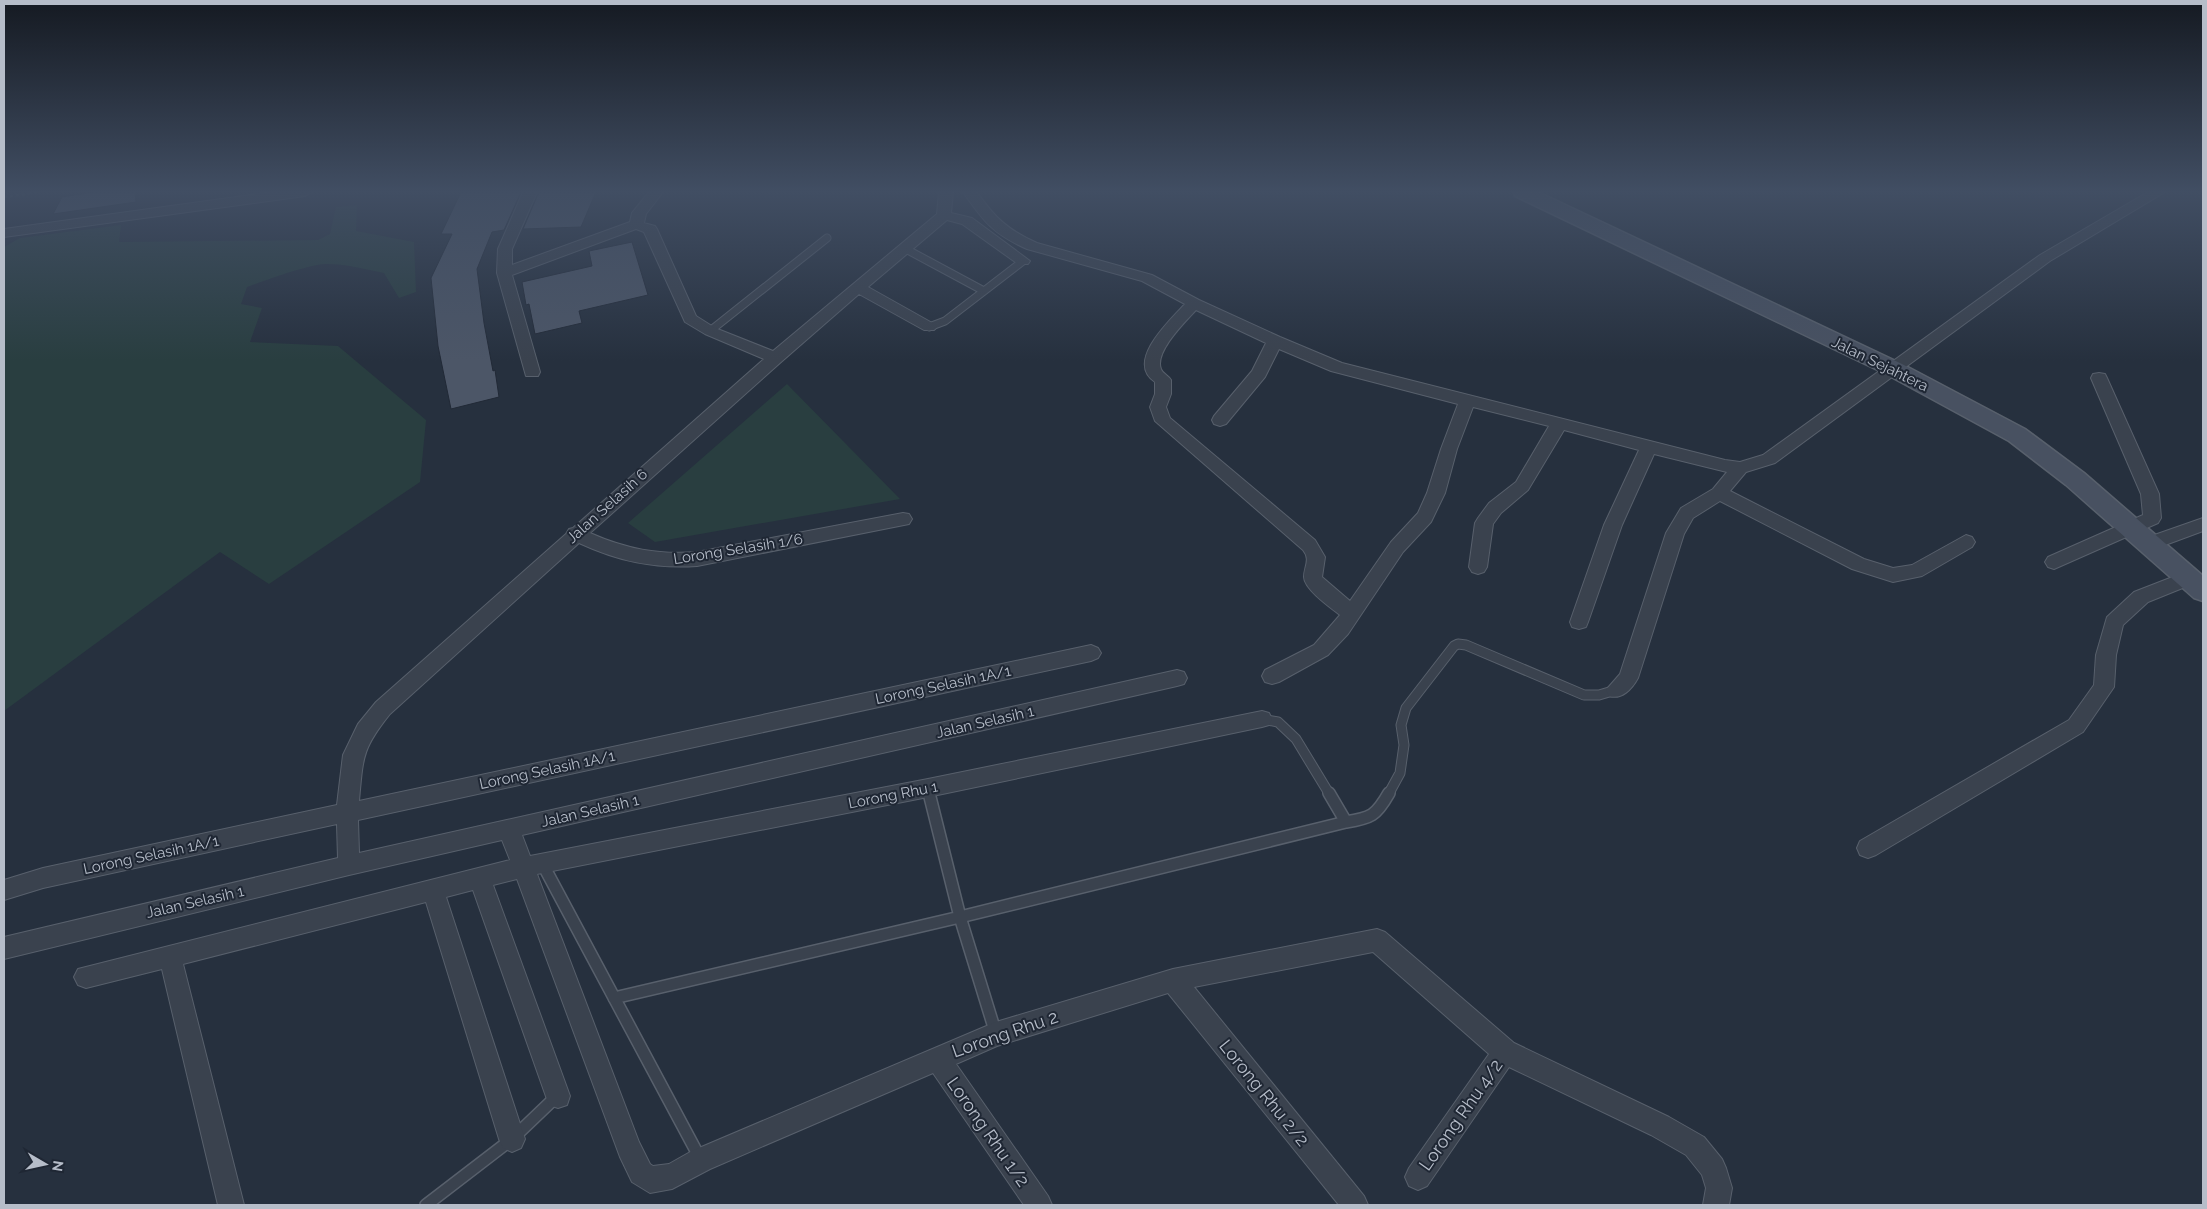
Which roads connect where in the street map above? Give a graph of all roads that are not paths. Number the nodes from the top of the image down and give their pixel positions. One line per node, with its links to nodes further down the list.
1 (506, 248): 11 (street)
2 (567, 248): 11 (street)
3 (659, 248): 16 (street)
4 (814, 248): 16 (lane)
5 (904, 248): 12 (street, Jalan Selasih 6); 13 (lane)
6 (1006, 248): 10 (street)
7 (1041, 248): 14 (street)
8 (1641, 248): 19 (main road, Jalan Sejahtera)
9 (2061, 248): 19 (street)
10 (1022, 260): 13 (lane)
11 (504, 273): 20 (street)
12 (858, 288): 15 (street); 18 (street, Jalan Selasih 6)
13 (984, 290): 15 (lane)
14 (1194, 303): 17 (street); 37 (street)
15 (929, 326)
16 (710, 331): 18 (street)
17 (1275, 341): 22 (street); 23 (street)
18 (775, 358): 31 (street, Jalan Selasih 6)
19 (1894, 369): 26 (street); 30 (main road, Jalan Sejahtera)
20 (532, 372)
21 (2099, 378): 30 (street)
22 (1467, 401): 24 (street); 37 (street)
23 (1220, 420)
24 (1559, 424): 25 (street); 35 (street)
25 (1649, 447): 26 (street); 38 (street)
26 (1740, 468): 27 (street)
27 (1719, 493): 32 (street); 42 (street)
28 (903, 519): 31 (street, Lorong Selasih 1/6)
29 (2203, 524): 33 (street)
30 (2132, 528): 33 (main road, Jalan Sejahtera); 34 (street)
31 (575, 534): 45 (street, Jalan Selasih 6)
32 (1966, 542)
33 (2149, 544): 36 (main road, Jalan Sejahtera)
34 (2054, 562)
35 (1478, 567)
36 (2196, 584): 48 (street)
37 (1352, 614): 40 (street)
38 (1579, 622)
39 (1091, 653): 45 (street, Lorong Selasih 1A/1)
40 (1272, 676)
41 (1177, 678): 47 (street, Jalan Selasih 1)
42 (1616, 690): 46 (lane)
43 (1262, 719): 44 (street, Lorong Rhu 1); 46 (lane)
44 (928, 788): 50 (street, Lorong Rhu 1); 54 (lane)
45 (347, 813): 49 (street, Jalan Selasih 6); 52 (street, Lorong Selasih 1A/1)
46 (1346, 822): 54 (lane)
47 (509, 829): 49 (street, Jalan Selasih 1); 50 (street)
48 (1868, 848)
49 (348, 865): 55 (street, Jalan Selasih 1)
50 (532, 865): 51 (street, Lorong Rhu 1); 59 (lane); 65 (street, Lorong Rhu 2)
51 (480, 878): 53 (street, Lorong Rhu 1); 63 (street)
52 (4, 890)
53 (433, 890): 56 (street, Lorong Rhu 1); 64 (street)
54 (960, 917): 59 (lane); 60 (lane)
55 (4, 948)
56 (170, 956): 57 (street, Lorong Rhu 1); 67 (street)
57 (86, 978)
58 (1173, 980): 60 (street, Lorong Rhu 2); 61 (street, Lorong Rhu 2); 70 (street, Lorong Rhu 2/2)
59 (614, 998): 65 (lane)
60 (996, 1034): 62 (street, Lorong Rhu 2)
61 (1505, 1052): 66 (street, Lorong Rhu 4/2); 71 (street)
62 (937, 1058): 65 (street, Lorong Rhu 2); 69 (street, Lorong Rhu 1/2)
63 (558, 1096): 64 (lane)
64 (512, 1139): 68 (lane)
65 (701, 1160)
66 (1418, 1177)
67 (231, 1205)
68 (426, 1205)
69 (1039, 1205)
70 (1355, 1205)
71 (1716, 1205)

